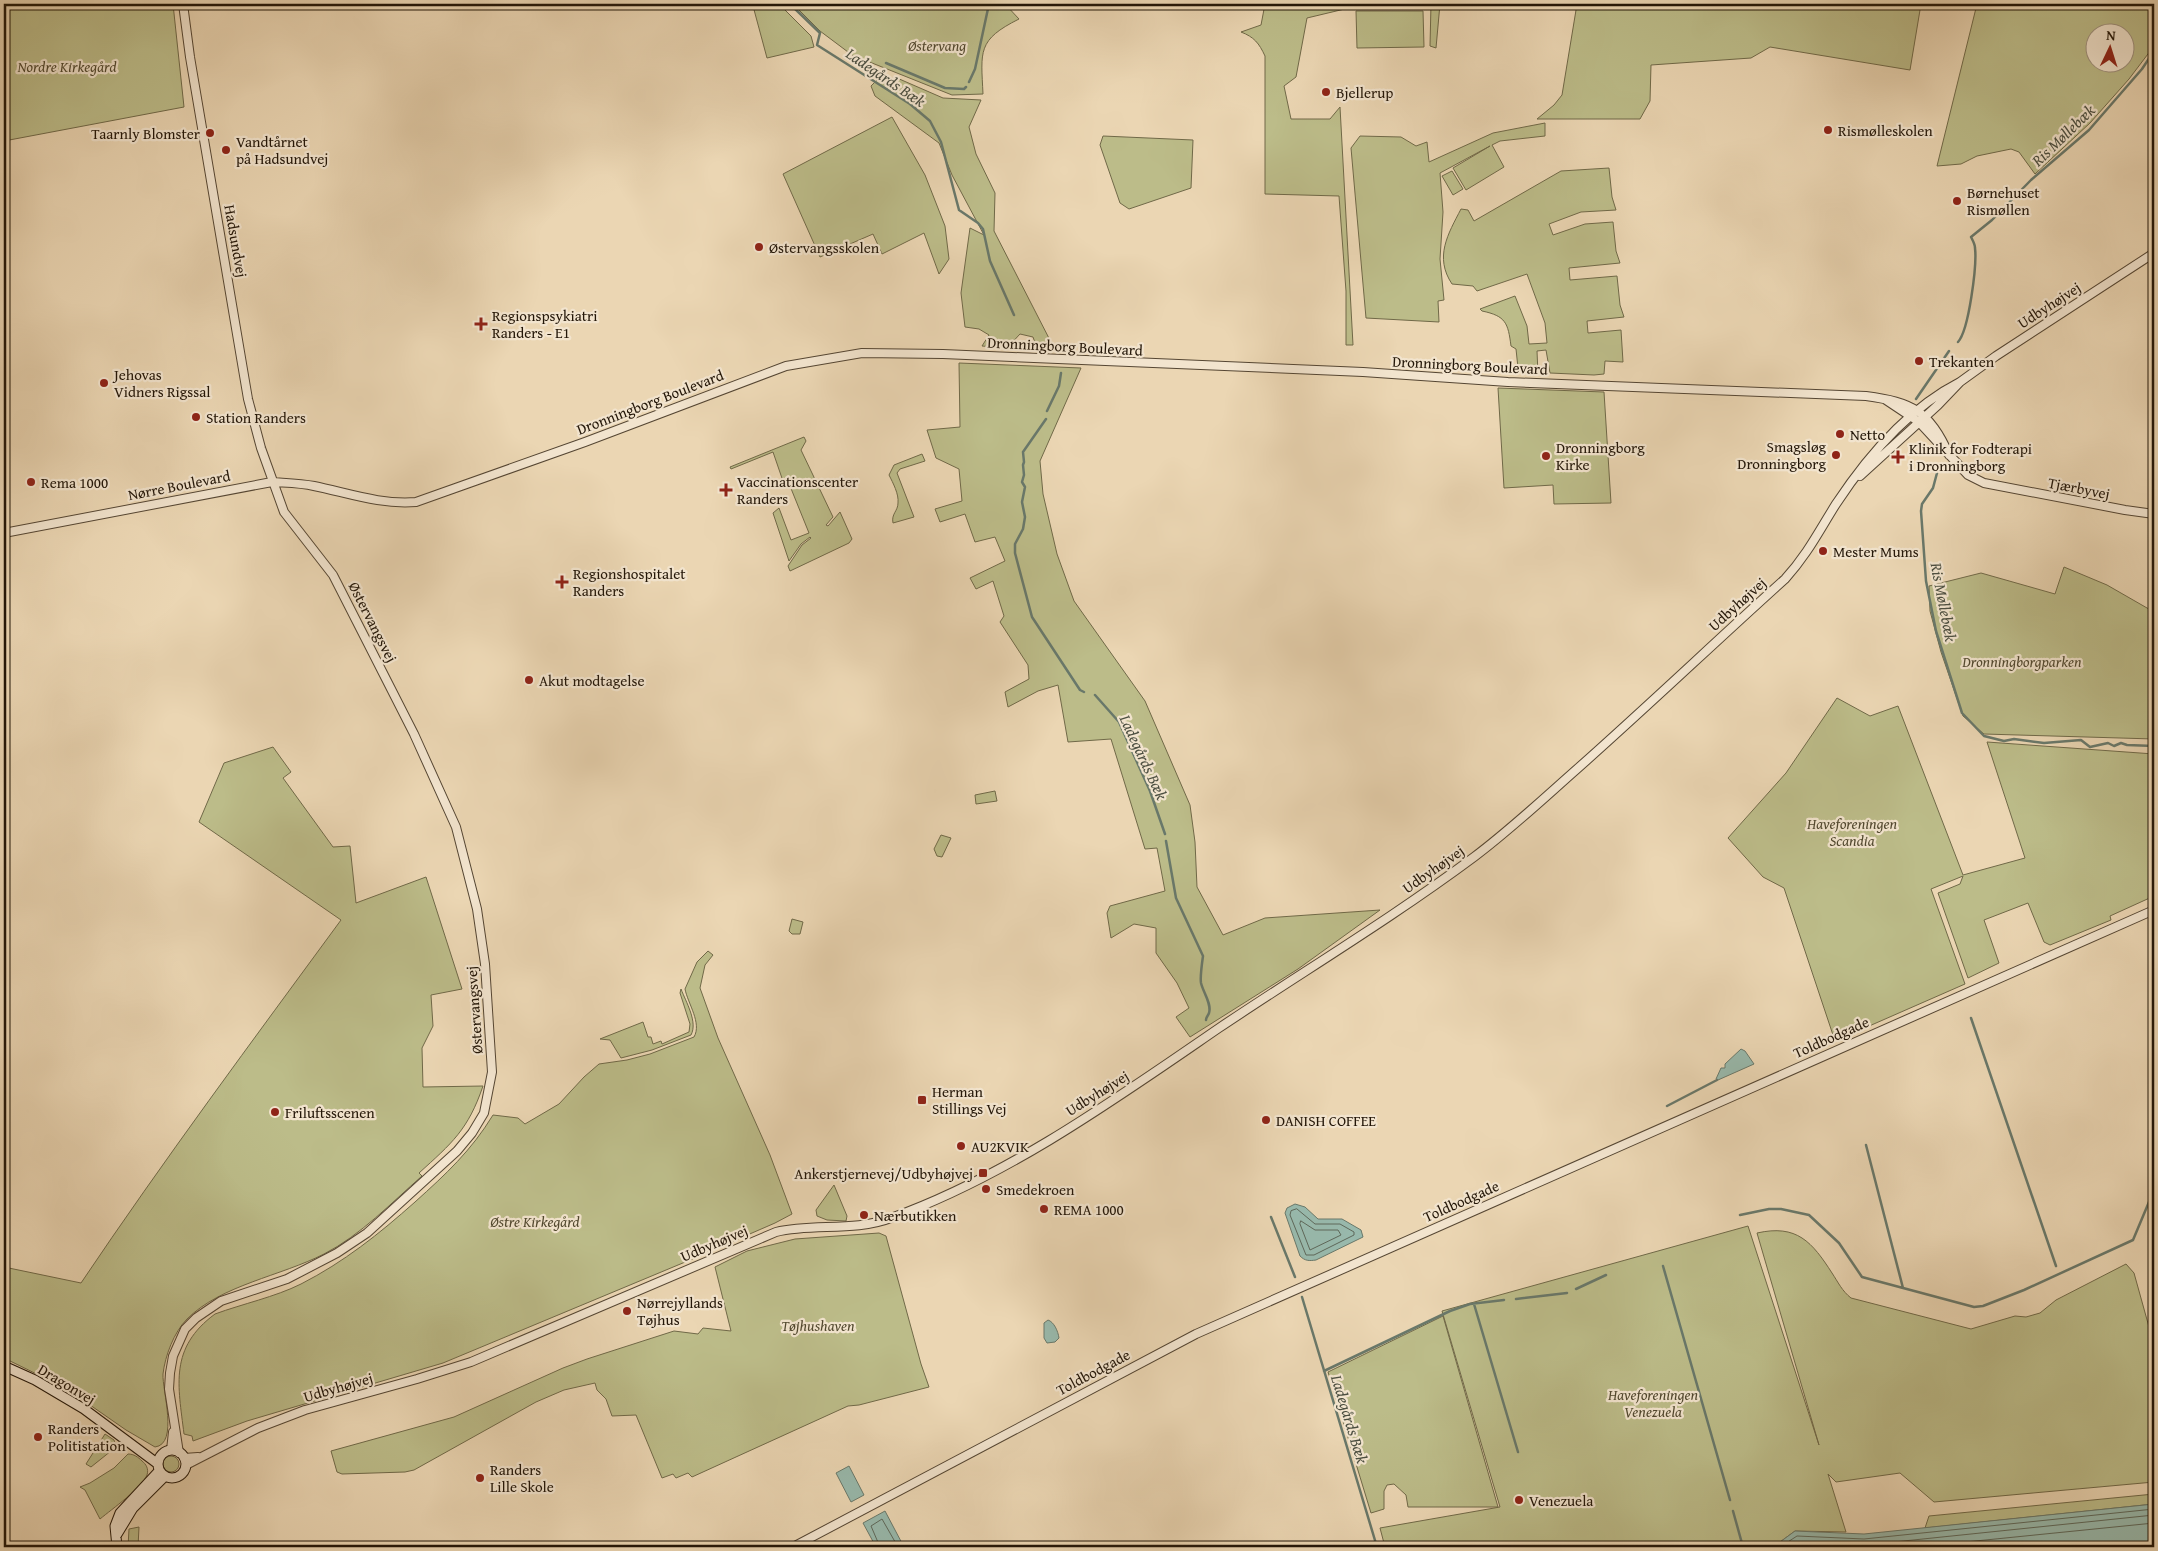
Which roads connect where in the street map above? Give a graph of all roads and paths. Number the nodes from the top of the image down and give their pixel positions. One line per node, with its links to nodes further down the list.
1 (183, 4): 6 (street, Hadsundvej)
2 (2154, 253): 3 (street, Udbyhøjvej)
3 (1960, 382): 4 (street, Udbyhøjvej); 5 (street, Udbyhøjvej)
4 (1915, 414): 5 (street, Dronningborg Boulevard); 6 (street, Dronningborg Boulevard); 7 (street, Udbyhøjvej)
5 (1922, 420): 7 (street, Udbyhøjvej); 8 (street, Tjærbyvej)
6 (272, 482): 9 (street, Nørre Boulevard); 12 (street, Østervangsvej)
7 (1848, 486): 12 (street, Udbyhøjvej)
8 (2154, 514)
9 (4, 533)
10 (2154, 910): 15 (street, Toldbodgade)
11 (4, 1366): 13 (main road, Dragonvej)
12 (180, 1456): 13 (main road); 13 (main road)
13 (161, 1467): 14 (main road)
14 (118, 1547)
15 (793, 1547)

